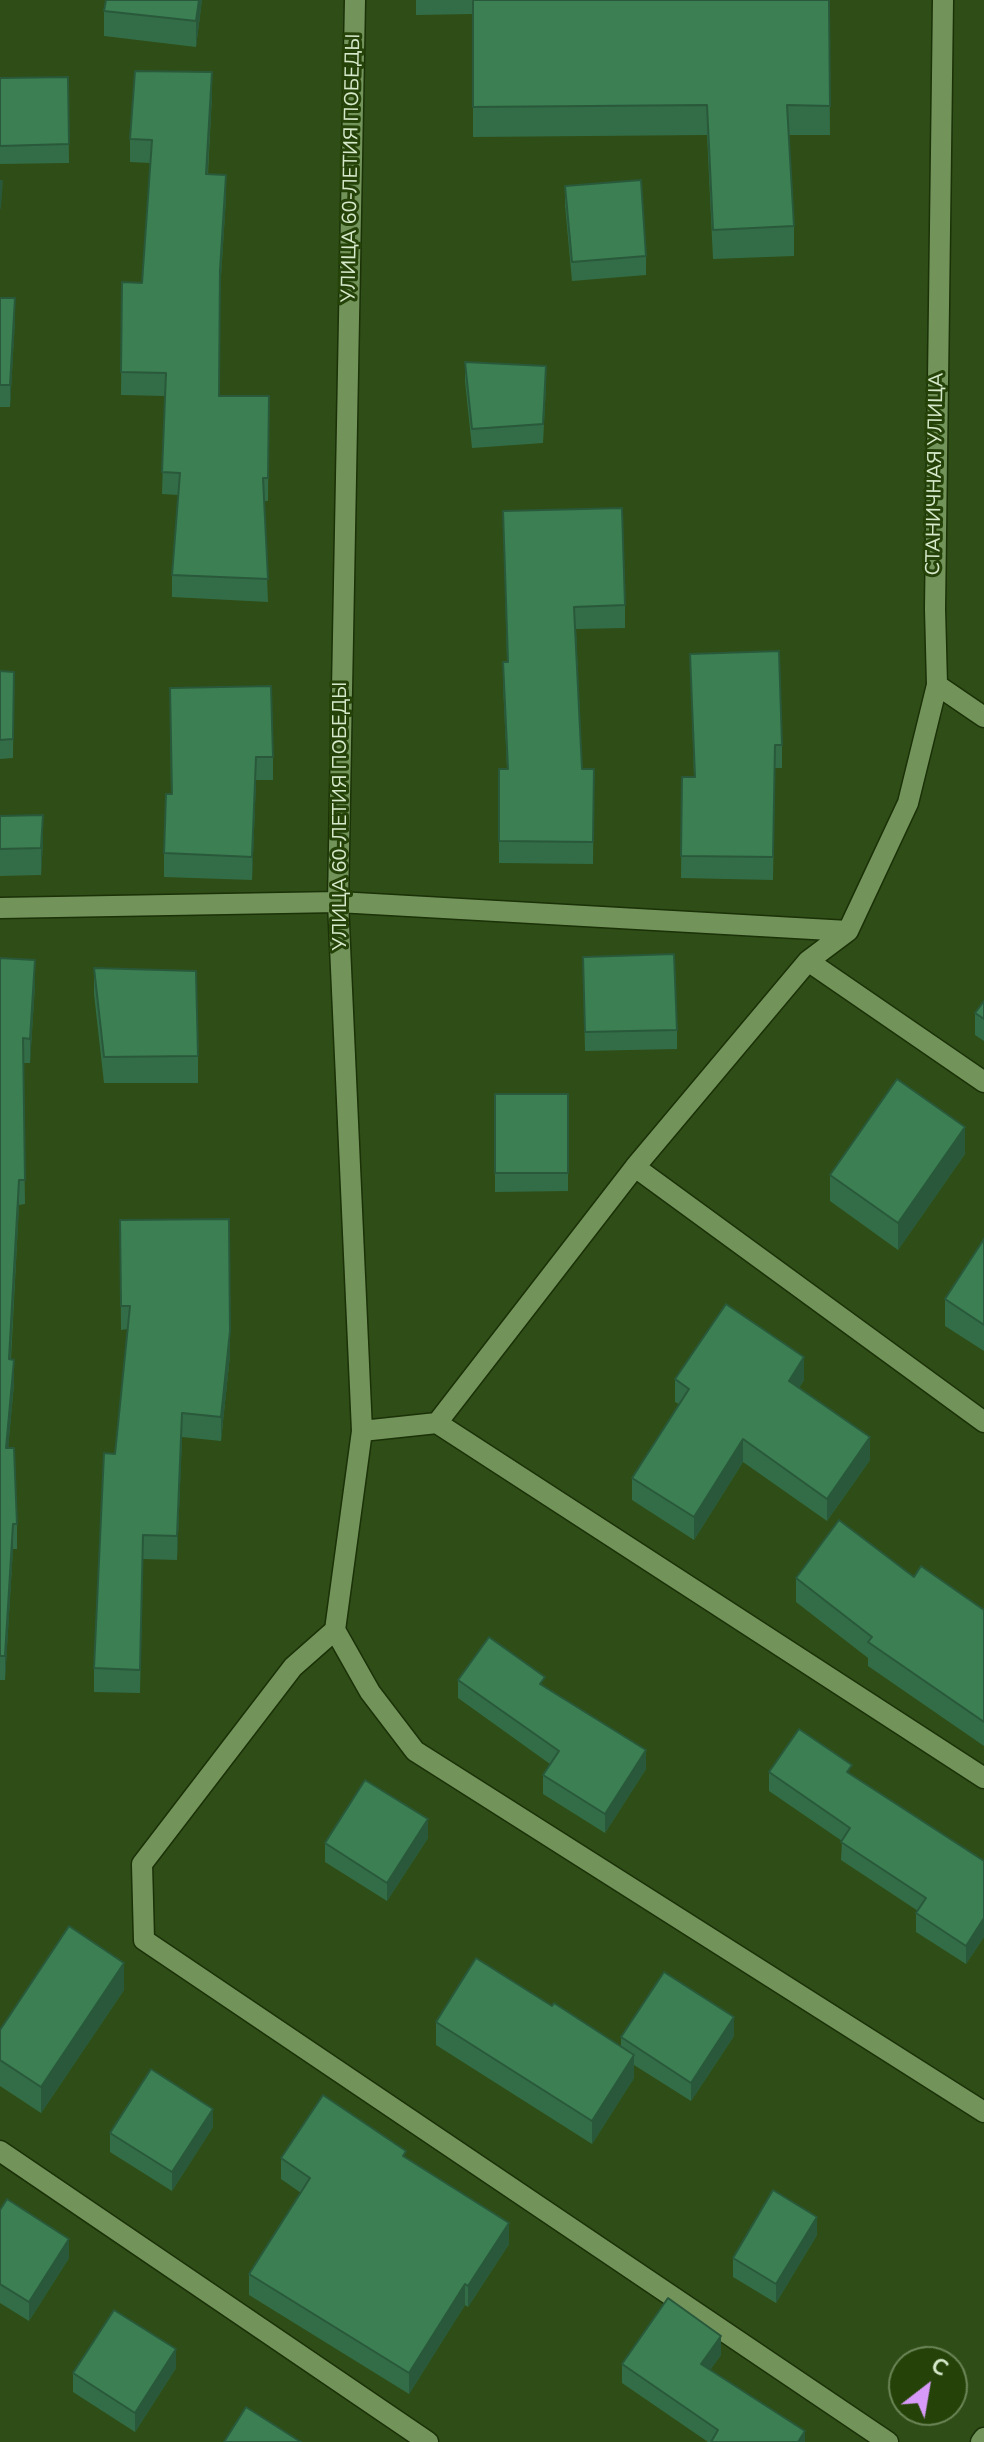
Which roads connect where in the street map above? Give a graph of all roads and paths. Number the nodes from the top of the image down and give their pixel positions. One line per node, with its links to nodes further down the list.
1 (355, 0): 5 (street, УЛИЦА 60-ЛЕТИЯ ПОБЕДЫ)
2 (943, 0): 3 (street, СТАНИЧНАЯ УЛИЦА)
3 (937, 685): 4 (street); 7 (street, СТАНИЧНАЯ УЛИЦА)
4 (984, 717)
5 (338, 902): 6 (street); 7 (street); 13 (street, УЛИЦА 60-ЛЕТИЯ ПОБЕДЫ)
6 (0, 908)
7 (848, 931): 8 (street)
8 (808, 961): 9 (street); 10 (street)
9 (984, 1082)
10 (635, 1167): 11 (street); 12 (street)
11 (984, 1422)
12 (437, 1423): 13 (street); 15 (street)
13 (362, 1431): 14 (street, УЛИЦА 60-ЛЕТИЯ ПОБЕДЫ)
14 (335, 1630): 16 (street); 19 (street)
15 (984, 1778)
16 (984, 2112)
17 (0, 2151): 18 (street)
18 (428, 2442)
19 (888, 2442)

